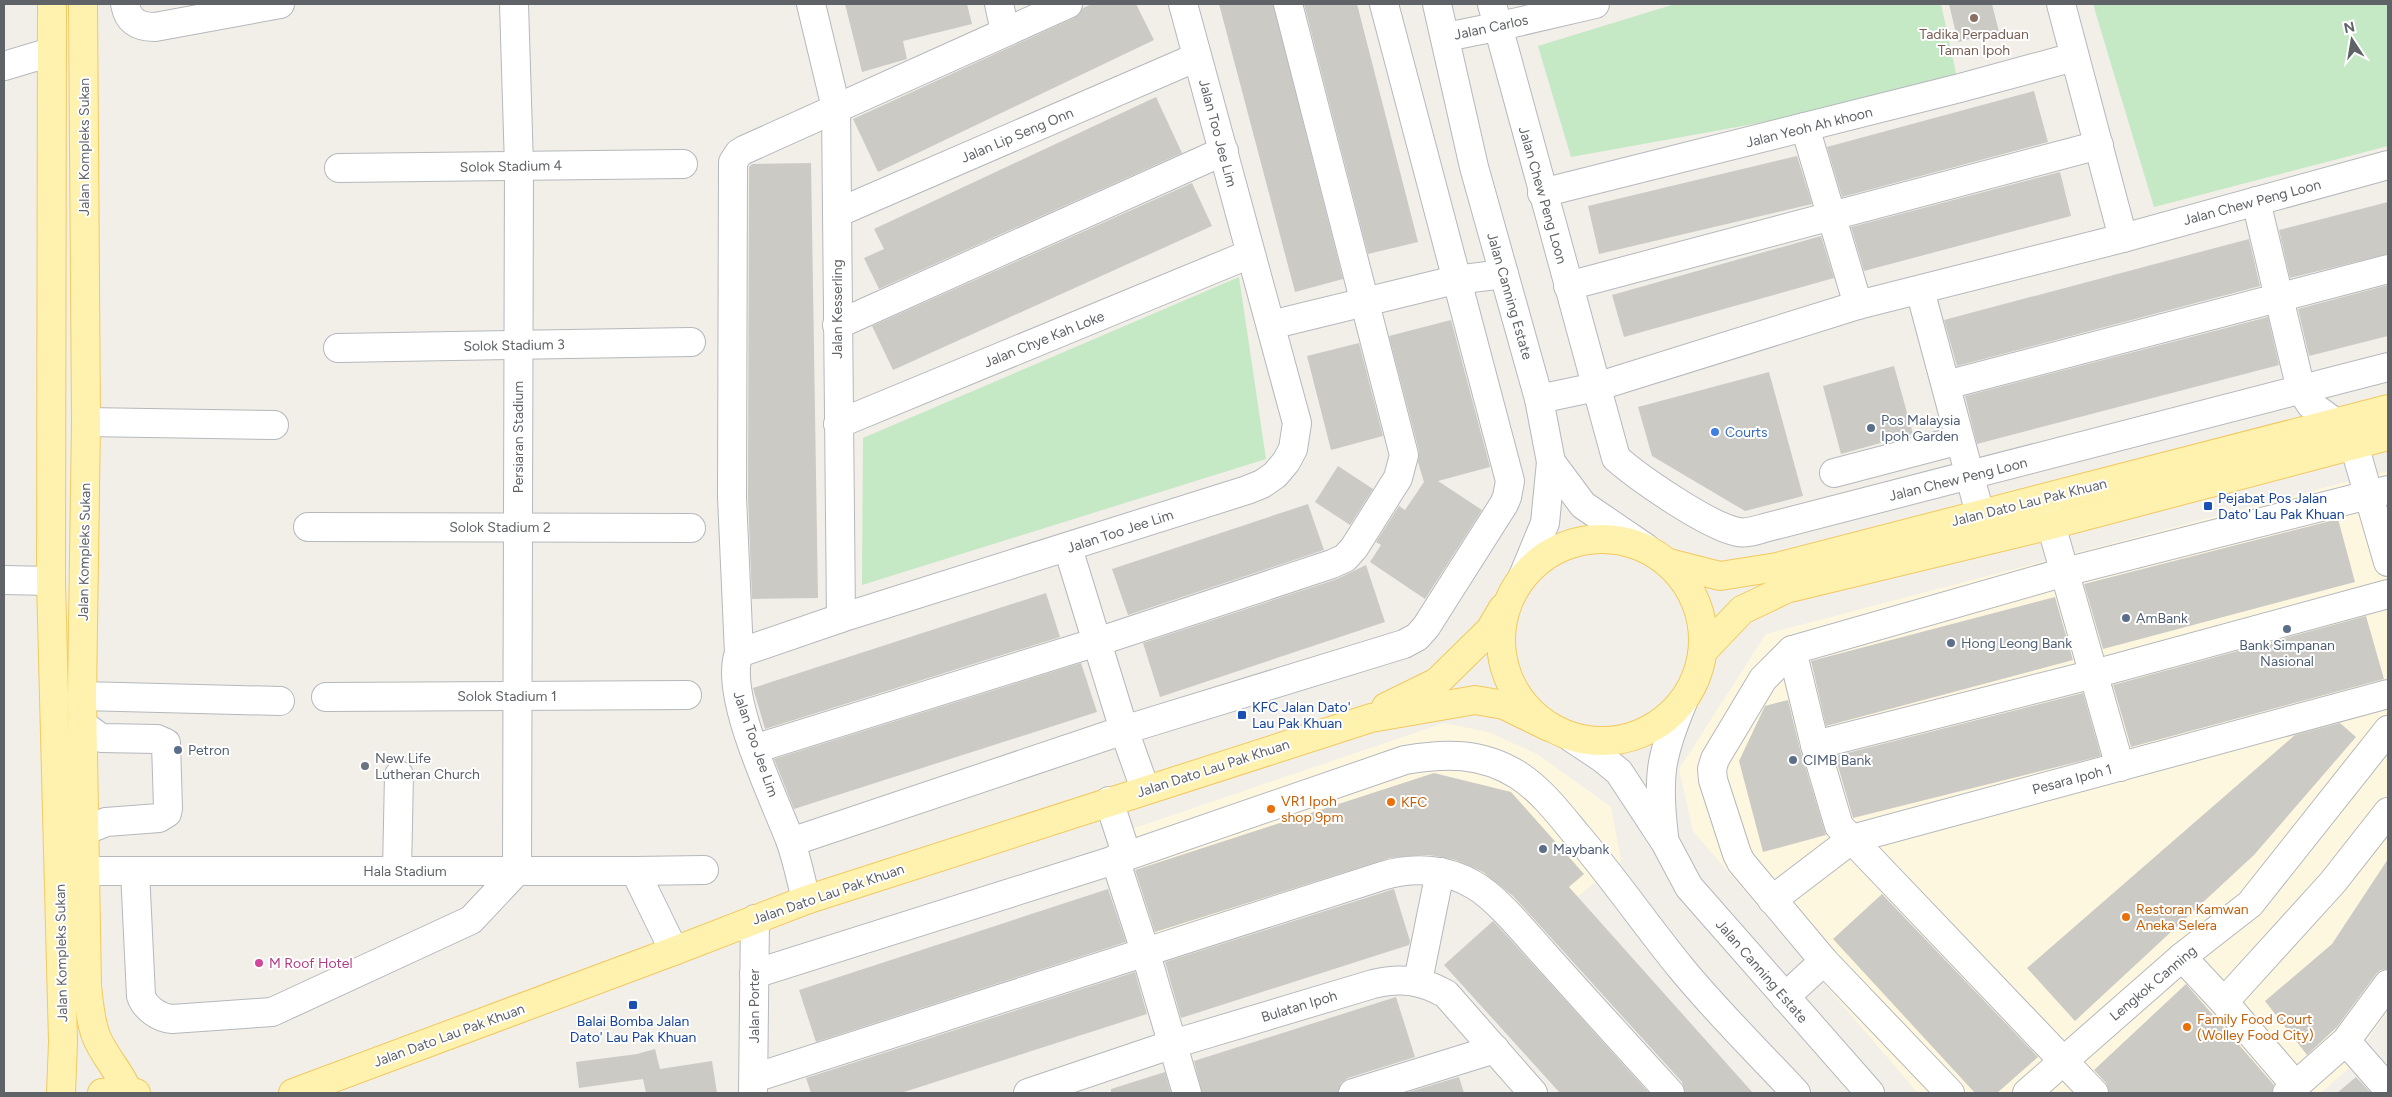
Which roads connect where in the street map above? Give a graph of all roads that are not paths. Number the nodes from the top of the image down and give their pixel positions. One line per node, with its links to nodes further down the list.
1 (52, 4): 18 (main road, Jalan Kompleks Sukan)
2 (83, 4): 55 (main road, Jalan Kompleks Sukan)
3 (125, 4): 4 (street)
4 (280, 4)
5 (514, 4): 28 (street, Persiaran Stadium)
6 (811, 4): 22 (street, Jalan Kesserling)
7 (999, 4): 16 (street)
8 (1068, 4): 16 (street)
9 (1183, 4): 19 (street, Jalan Too Jee Lim)
10 (1288, 4): 42 (street)
11 (1384, 4): 38 (street)
12 (1437, 4): 17 (street, Jalan Canning Estate)
13 (1595, 4): 15 (street, Jalan Carlos)
14 (2061, 4): 20 (street)
15 (1494, 16): 17 (street, Jalan Carlos); 30 (street, Jalan Chew Peng Loon)
16 (1005, 31): 22 (street)
17 (1446, 37): 37 (street, Jalan Canning Estate)
18 (51, 52): 21 (street); 79 (main road, Jalan Kompleks Sukan)
19 (1197, 57): 25 (street, Jalan Too Jee Lim); 32 (street, Jalan Lip Seng Onn)
20 (2074, 57): 23 (street, Jalan Yeoh Ah khoon); 24 (street)
21 (4, 66)
22 (836, 108): 32 (street, Jalan Kesserling); 86 (street)
23 (1805, 128): 30 (street, Jalan Yeoh Ah khoon); 33 (street)
24 (2099, 145): 33 (street); 34 (street)
25 (1224, 151): 35 (street, Jalan Too Jee Lim); 44 (street)
26 (683, 164): 28 (street, Solok Stadium 4)
27 (2388, 165): 31 (street, Jalan Chew Peng Loon)
28 (519, 166): 29 (street, Solok Stadium 4); 47 (street, Persiaran Stadium)
29 (339, 168)
30 (1542, 193): 39 (street, Jalan Chew Peng Loon)
31 (2256, 201): 34 (street, Jalan Chew Peng Loon); 41 (street)
32 (837, 214): 44 (street, Jalan Kesserling)
33 (1831, 216): 39 (street); 43 (street)
34 (2122, 238): 40 (street, Jalan Chew Peng Loon)
35 (1250, 254): 45 (street, Jalan Too Jee Lim); 56 (street, Jalan Chye Kah Loke)
36 (2388, 269): 41 (street)
37 (1504, 274): 38 (street); 53 (street, Jalan Canning Estate)
38 (1455, 280): 42 (street); 97 (street)
39 (1568, 286): 51 (street, Jalan Chew Peng Loon)
40 (1920, 290): 43 (street, Jalan Chew Peng Loon); 50 (street)
41 (2280, 297): 50 (street); 52 (street)
42 (1365, 302): 45 (street); 83 (street)
43 (1858, 305): 51 (street, Jalan Chew Peng Loon)
44 (837, 325): 56 (street, Jalan Kesserling)
45 (1271, 325): 72 (street, Jalan Too Jee Lim)
46 (691, 342): 47 (street, Solok Stadium 3)
47 (519, 345): 48 (street, Solok Stadium 3); 70 (street, Persiaran Stadium)
48 (338, 348)
49 (2388, 367): 52 (street, Jalan Chew Peng Loon)
50 (1946, 386): 61 (street)
51 (1596, 387): 53 (street, Jalan Chew Peng Loon); 65 (street, Jalan Chew Peng Loon)
52 (2301, 390): 57 (street); 65 (street, Jalan Chew Peng Loon)
53 (1539, 399): 63 (street, Jalan Canning Estate)
54 (2388, 409): 57 (main road, Jalan Dato Lau Pak Khuan)
55 (86, 422): 58 (street); 90 (main road, Jalan Kompleks Sukan)
56 (838, 424): 82 (street, Jalan Kesserling)
57 (2336, 424): 59 (main road, Jalan Dato Lau Pak Khuan)
58 (274, 425)
59 (2302, 432): 62 (street); 67 (main road, Jalan Dato Lau Pak Khuan)
60 (2388, 436): 62 (main road, Jalan Dato Lau Pak Khuan)
61 (1960, 440): 64 (street); 65 (street)
62 (2354, 445): 66 (street); 68 (main road, Jalan Dato Lau Pak Khuan)
63 (1551, 462): 73 (street, Jalan Canning Estate); 77 (street)
64 (1834, 473)
65 (1969, 476): 67 (street)
66 (2378, 493): 74 (street); 76 (street)
67 (1980, 514): 68 (street); 75 (main road, Jalan Dato Lau Pak Khuan)
68 (2051, 525): 76 (street); 84 (main road, Jalan Dato Lau Pak Khuan)
69 (308, 527): 70 (street, Solok Stadium 2)
70 (518, 527): 71 (street, Solok Stadium 2); 91 (street, Persiaran Stadium)
71 (691, 528)
72 (1068, 548): 82 (street, Jalan Too Jee Lim); 83 (street)
73 (1646, 548): 75 (main road); 77 (main road)
74 (2388, 562)
75 (1669, 563): 84 (main road)
76 (2065, 572): 85 (street); 87 (street)
77 (1522, 576): 81 (main road)
78 (4, 580): 79 (street)
79 (51, 581): 140 (main road, Jalan Kompleks Sukan)
80 (2388, 594): 87 (street)
81 (1508, 598): 95 (main road, Jalan Dato Lau Pak Khuan); 99 (main road)
82 (841, 618): 86 (street, Jalan Too Jee Lim)
83 (1097, 642): 97 (street); 101 (street)
84 (1704, 650): 94 (main road)
85 (1792, 650): 100 (street); 120 (street)
86 (739, 653): 101 (street, Jalan Too Jee Lim)
87 (2094, 674): 100 (street); 102 (street)
88 (2388, 694): 102 (street, Pesara Ipoh 1)
89 (687, 695): 91 (street, Solok Stadium 1)
90 (82, 696): 93 (street); 96 (main road, Jalan Kompleks Sukan)
91 (517, 696): 92 (street, Solok Stadium 1); 116 (street, Persiaran Stadium)
92 (326, 697)
93 (280, 701)
94 (1683, 702): 99 (main road); 110 (street, Jalan Canning Estate)
95 (1371, 718): 99 (main road, Jalan Dato Lau Pak Khuan); 104 (main road, Jalan Dato Lau Pak Khuan)
96 (82, 725): 107 (main road, Jalan Kompleks Sukan); 107 (street)
97 (1124, 730): 104 (street); 109 (street)
98 (2388, 730): 124 (street, Lengkok Canning)
99 (1560, 732): 110 (street, Jalan Canning Estate)
100 (1815, 745): 108 (street)
101 (754, 749): 109 (street, Jalan Too Jee Lim)
102 (2120, 767): 108 (street, Pesara Ipoh 1)
103 (399, 776): 115 (street)
104 (1146, 789): 105 (main road, Jalan Dato Lau Pak Khuan)
105 (1108, 801): 111 (street); 119 (main road, Jalan Dato Lau Pak Khuan)
106 (2388, 812): 130 (street)
107 (84, 831): 114 (main road, Jalan Kompleks Sukan)
108 (1852, 839): 120 (street, Pesara Ipoh 1); 134 (street)
109 (791, 842): 119 (street, Jalan Too Jee Lim)
110 (1665, 842): 129 (street, Jalan Canning Estate)
111 (1121, 857): 122 (street); 126 (street); 148 (street)
112 (135, 870): 114 (street, Hala Stadium); 115 (street, Hala Stadium); 116 (street)
113 (704, 870): 117 (street, Hala Stadium)
114 (85, 871): 139 (main road, Jalan Kompleks Sukan)
115 (397, 871): 116 (street, Hala Stadium)
116 (517, 871): 117 (street, Hala Stadium)
117 (635, 871): 123 (street)
118 (1440, 872): 122 (street); 127 (street); 147 (street)
119 (806, 900): 121 (main road, Jalan Dato Lau Pak Khuan)
120 (1772, 900): 125 (street)
121 (755, 919): 123 (main road, Jalan Dato Lau Pak Khuan); 126 (street, Jalan Porter)
122 (1145, 951): 132 (street); 135 (street)
123 (674, 952): 142 (main road, Jalan Dato Lau Pak Khuan)
124 (2182, 957): 130 (street); 134 (street, Lengkok Canning)
125 (1824, 961): 129 (street); 149 (street)
126 (754, 974): 135 (street, Jalan Porter)
127 (1418, 981): 132 (street, Bulatan Ipoh); 133 (street, Bulatan Ipoh)
128 (2388, 984): 131 (street)
129 (1785, 997): 138 (street, Jalan Canning Estate)
130 (2224, 1002): 136 (street)
131 (2346, 1041): 136 (street); 137 (street)
132 (1173, 1044): 143 (street, Bulatan Ipoh); 144 (street)
133 (1495, 1048): 145 (street); 146 (street, Bulatan Ipoh)
134 (2064, 1060): 150 (street, Lengkok Canning); 151 (street)
135 (754, 1086)
136 (2291, 1089)
137 (2388, 1089)
138 (1863, 1091)
139 (132, 1092): 141 (main road)
140 (61, 1093)
141 (102, 1093)
142 (293, 1093)
143 (1028, 1093)
144 (1187, 1093)
145 (1353, 1093)
146 (1533, 1093)
147 (1670, 1093)
148 (1796, 1093)
149 (1950, 1093)
150 (2027, 1093)
151 (2094, 1093)

